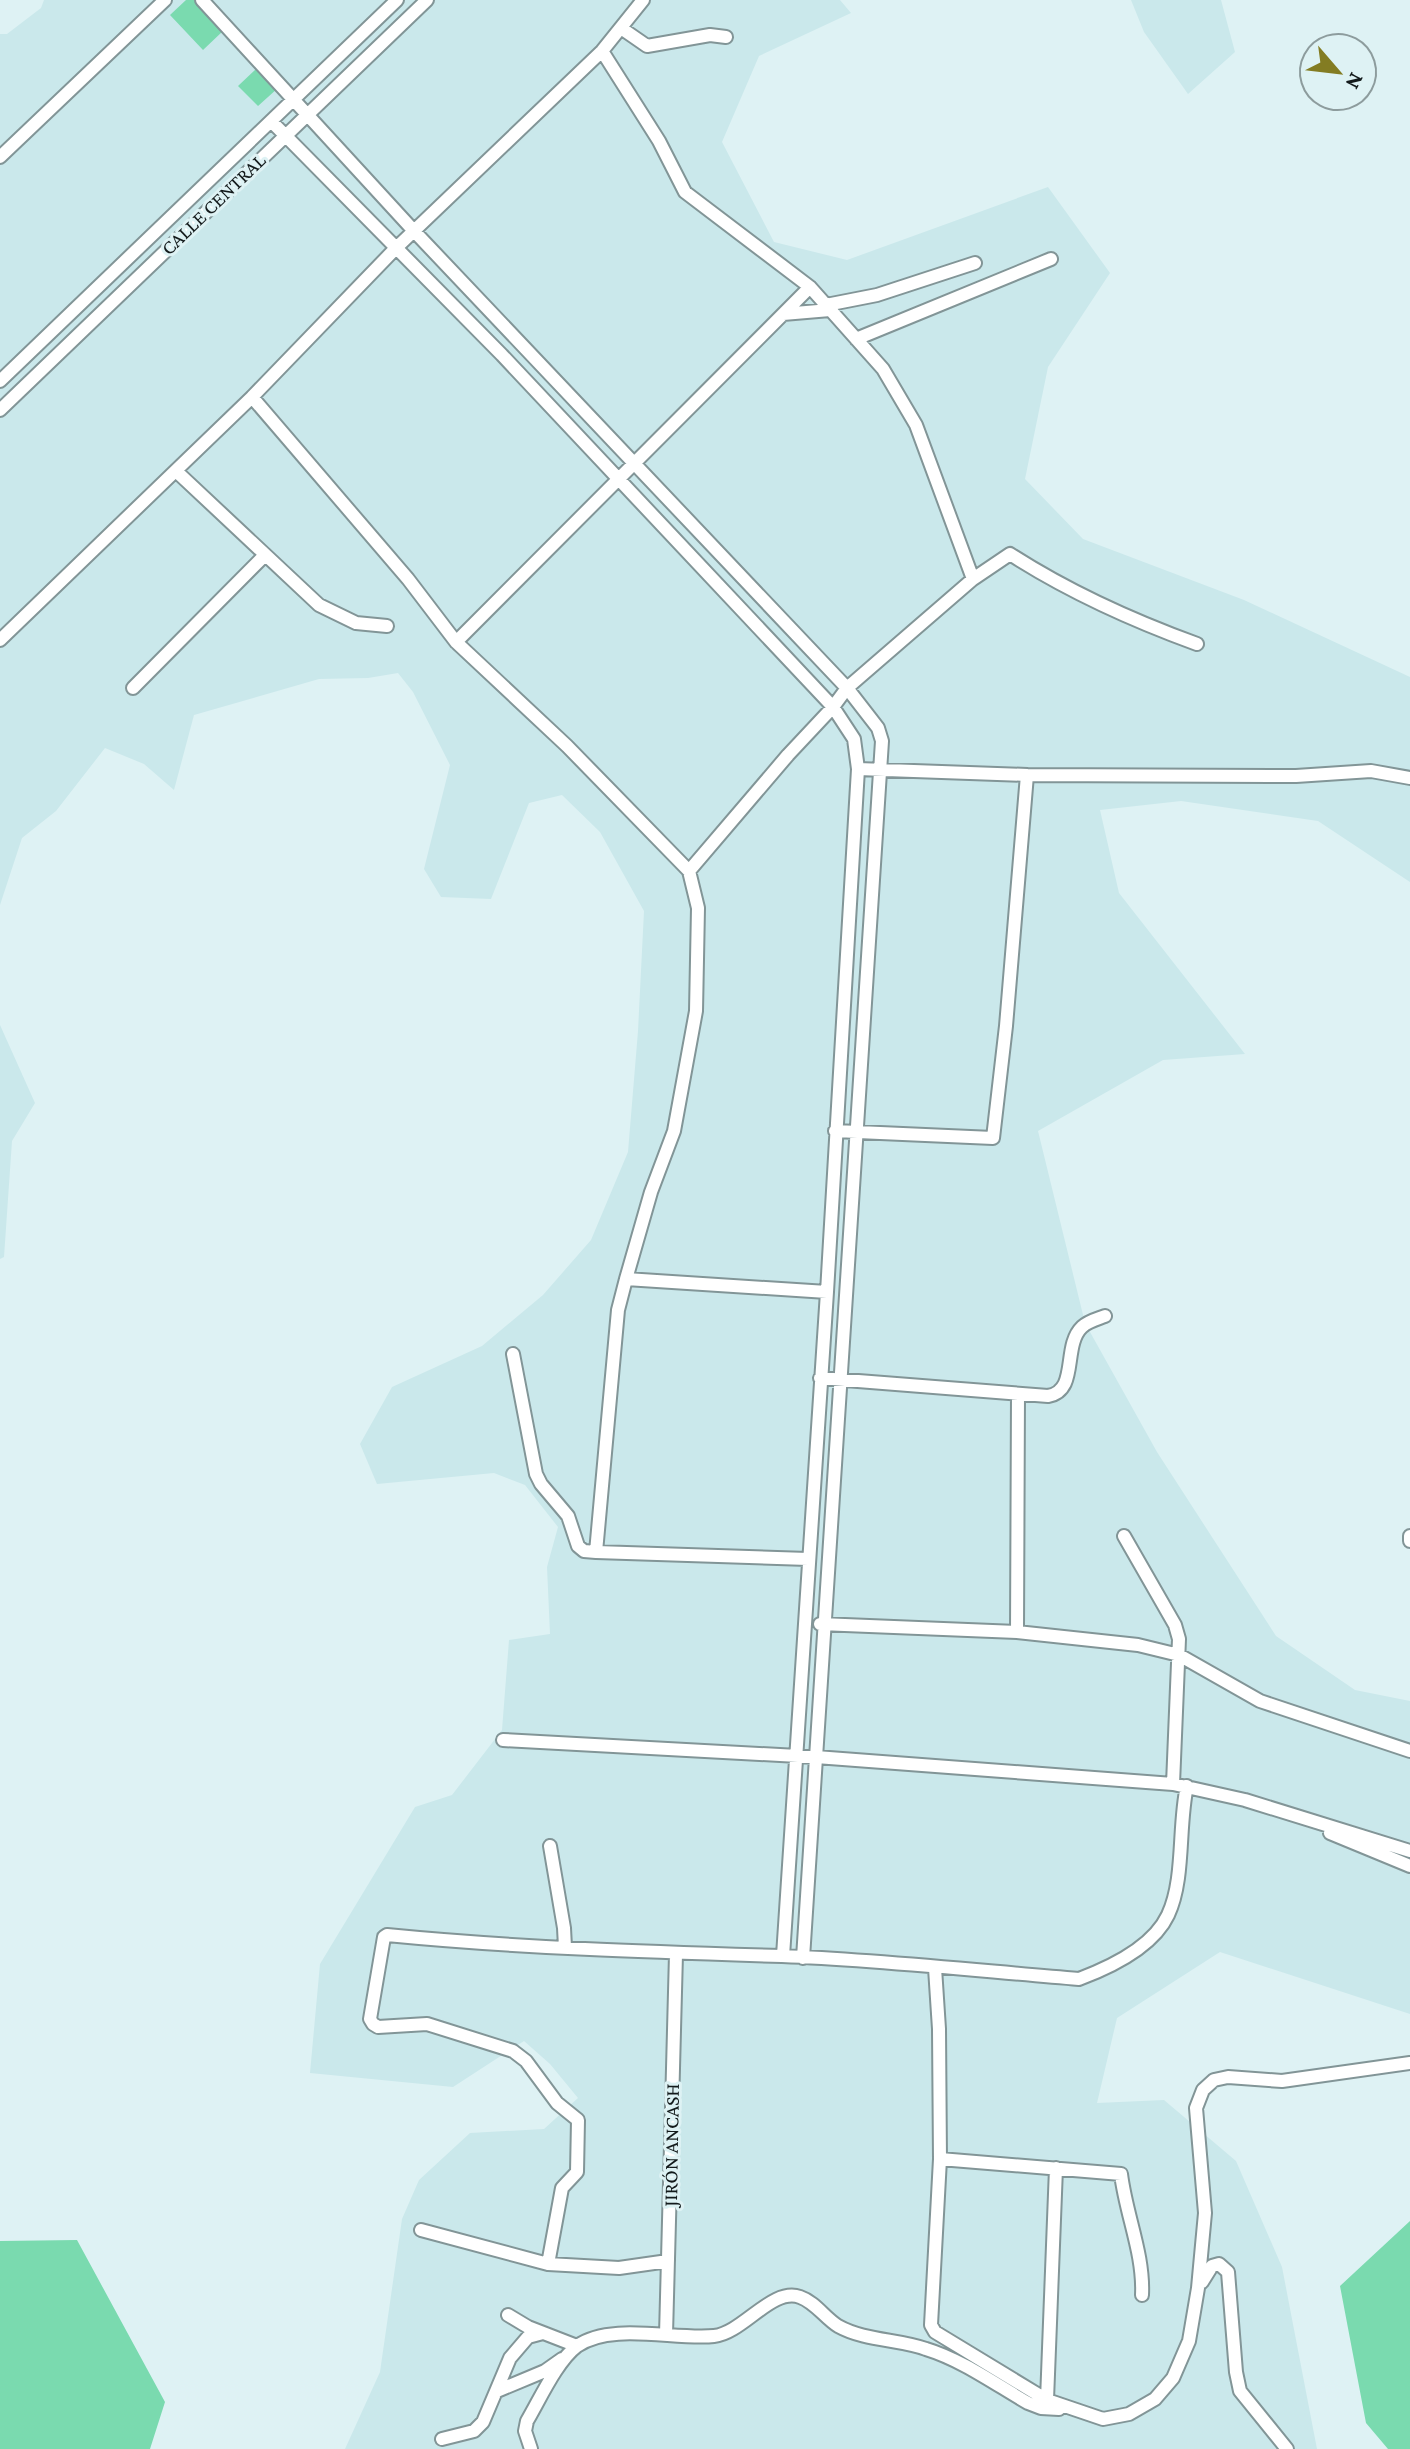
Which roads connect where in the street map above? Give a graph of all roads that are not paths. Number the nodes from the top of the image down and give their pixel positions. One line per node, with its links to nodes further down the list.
1 (165, 0): 15 (street)
2 (202, 0): 11 (street)
3 (397, 0): 6 (street, CALLE CENTRAL)
4 (427, 0): 7 (street, CALLE CENTRAL)
5 (643, 0): 8 (street)
6 (384, 14): 7 (street); 11 (street, CALLE CENTRAL)
7 (397, 28): 12 (street, CALLE CENTRAL)
8 (621, 28): 9 (street); 10 (street)
9 (726, 37)
10 (602, 51): 16 (street); 20 (street)
11 (293, 99): 12 (street); 13 (street, CALLE CENTRAL)
12 (307, 115): 14 (street, CALLE CENTRAL); 16 (street)
13 (271, 121): 14 (street); 24 (street, CALLE CENTRAL)
14 (284, 135): 17 (street); 26 (street, CALLE CENTRAL)
15 (0, 157)
16 (414, 231): 17 (street); 27 (street)
17 (395, 249): 25 (street); 29 (street)
18 (1051, 259): 23 (street)
19 (975, 263): 21 (street)
20 (810, 287): 21 (street); 22 (street)
21 (828, 308): 22 (street); 23 (street)
22 (783, 314): 27 (street)
23 (856, 339): 31 (street)
24 (0, 381)
25 (252, 397): 28 (street); 34 (street)
26 (0, 410)
27 (633, 465): 29 (street); 37 (street)
28 (176, 471): 30 (street); 33 (street)
29 (620, 478): 34 (street); 38 (street)
30 (264, 556): 32 (street); 36 (street)
31 (973, 579): 35 (street); 37 (street)
32 (387, 626)
33 (0, 640)
34 (456, 642): 43 (street)
35 (1197, 644)
36 (133, 688)
37 (847, 688): 38 (street); 40 (street)
38 (833, 707): 39 (street); 43 (street)
39 (858, 769): 40 (street); 44 (street)
40 (879, 770): 41 (street); 45 (street)
41 (1027, 775): 42 (street); 45 (street)
42 (1410, 778)
43 (689, 871): 46 (street)
44 (835, 1131): 45 (street); 47 (street)
45 (856, 1131): 51 (street)
46 (626, 1279): 47 (street); 54 (street)
47 (827, 1292): 50 (street)
48 (1105, 1316): 52 (street)
49 (513, 1354): 54 (street)
50 (820, 1378): 51 (street); 55 (street)
51 (841, 1380): 52 (street); 57 (street)
52 (1018, 1394): 58 (street)
53 (1124, 1536): 59 (street)
54 (596, 1552): 55 (street)
55 (808, 1559): 56 (street)
56 (805, 1623): 57 (street); 62 (street)
57 (824, 1624): 58 (street); 63 (street)
58 (1017, 1632): 59 (street)
59 (1179, 1655): 61 (street); 64 (street)
60 (503, 1740): 62 (street)
61 (1410, 1751)
62 (796, 1756): 63 (street); 71 (street)
63 (816, 1757): 64 (street); 72 (street)
64 (1180, 1785): 65 (street); 73 (street)
65 (1272, 1808): 67 (street); 68 (street)
66 (550, 1846): 69 (street)
67 (1410, 1851)
68 (1410, 1866)
69 (565, 1947): 70 (street); 79 (street)
70 (676, 1954): 71 (street); 78 (street, JIRÓN ANCASH)
71 (783, 1956): 72 (street)
72 (803, 1958): 73 (street)
73 (935, 1968): 75 (street)
74 (1410, 2063): 80 (street)
75 (940, 2159): 76 (street); 87 (street)
76 (1056, 2168): 81 (street); 87 (street)
77 (421, 2230): 79 (street)
78 (668, 2261): 79 (street); 84 (street, JIRÓN ANCASH)
79 (548, 2264)
80 (1198, 2288): 88 (street); 91 (street)
81 (1142, 2295)
82 (508, 2315): 83 (street)
83 (543, 2333): 85 (street); 86 (street)
84 (666, 2335): 85 (street); 88 (street)
85 (573, 2351): 86 (street); 90 (street)
86 (497, 2391): 89 (street)
87 (1047, 2400): 88 (street)
88 (1074, 2409)
89 (442, 2439)
90 (531, 2449)
91 (1287, 2449)

